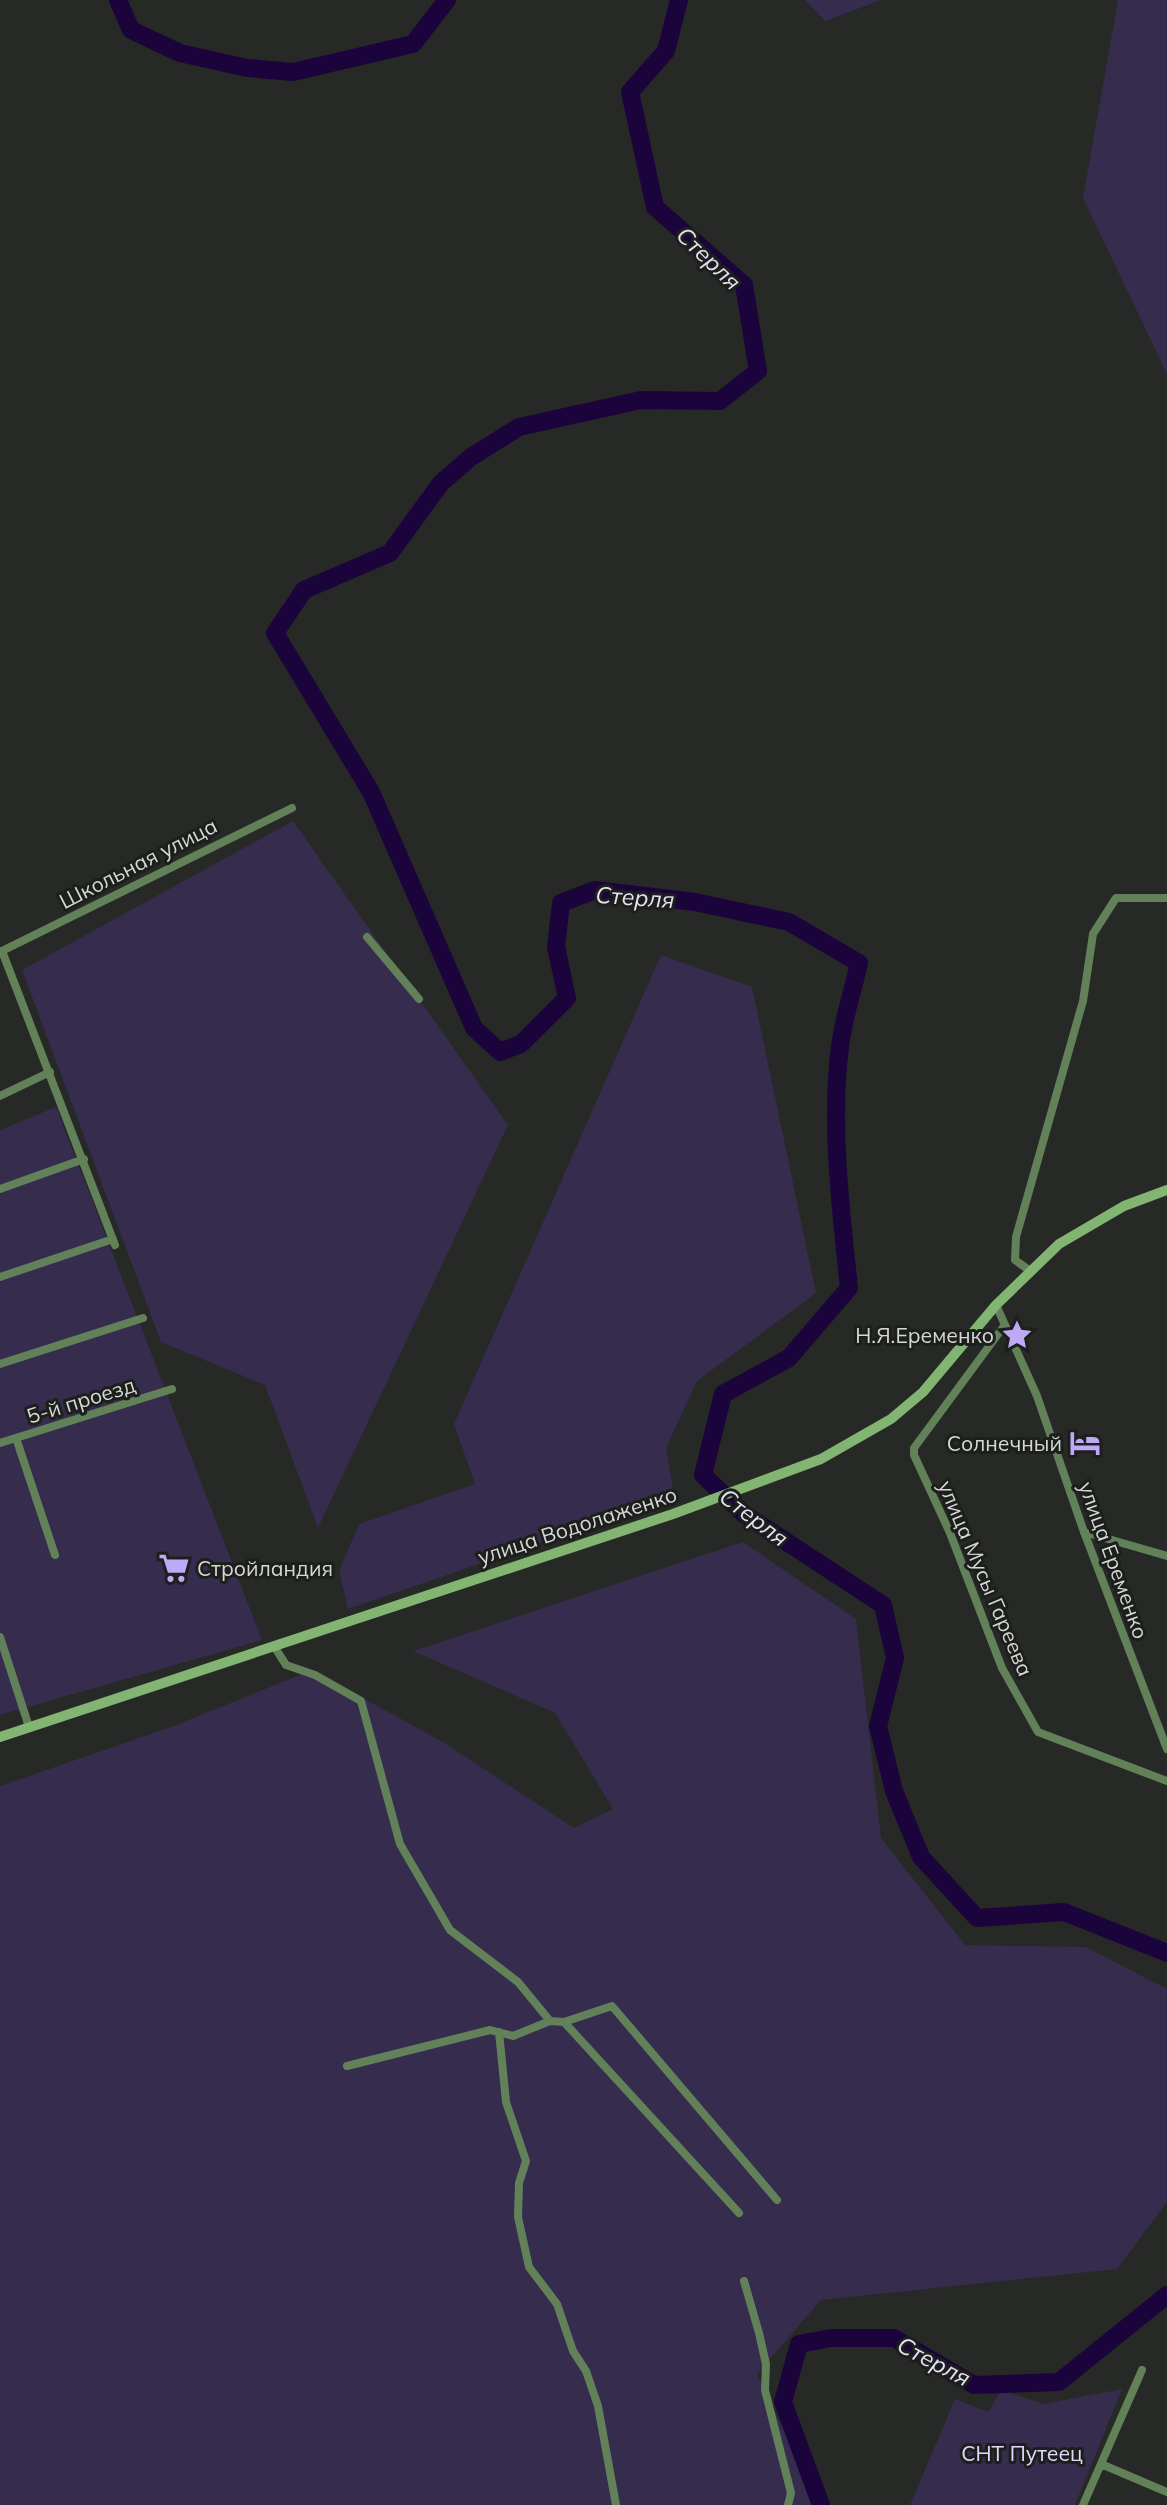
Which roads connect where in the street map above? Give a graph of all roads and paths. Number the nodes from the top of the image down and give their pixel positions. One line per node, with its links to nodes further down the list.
1 (292, 808): 4 (street, Школьная улица)
2 (1167, 898): 11 (street)
3 (367, 937): 5 (street)
4 (1, 951): 6 (street)
5 (419, 999)
6 (50, 1072): 7 (street); 8 (street)
7 (0, 1096)
8 (84, 1159): 9 (street); 12 (street)
9 (0, 1189)
10 (1167, 1190): 11 (main road, улица Водолаженко)
11 (1029, 1270): 13 (main road, улица Водолаженко)
12 (0, 1277)
13 (996, 1305): 15 (street, улица Еременко); 24 (main road, улица Водолаженко)
14 (143, 1318): 16 (street)
15 (1004, 1326): 20 (street, улица Еременко); 28 (street, улица Мусы Гареева)
16 (0, 1364)
17 (172, 1389): 18 (street, 5-й проезд)
18 (16, 1438): 19 (street, 5-й проезд); 21 (street)
19 (0, 1443)
20 (1084, 1532): 22 (street); 27 (street, улица Еременко)
21 (55, 1555)
22 (1167, 1556)
23 (0, 1637): 25 (street)
24 (274, 1646): 25 (main road, улица Водолаженко); 29 (street)
25 (29, 1727): 26 (main road, улица Водолаженко)
26 (0, 1737)
27 (1167, 1749)
28 (1167, 1781)
29 (550, 2021): 30 (street); 31 (street)
30 (564, 2022): 33 (street); 34 (street)
31 (499, 2032): 32 (street); 39 (street)
32 (347, 2066)
33 (777, 2200)
34 (739, 2213)
35 (744, 2281): 40 (street)
36 (1142, 2370): 37 (street)
37 (1101, 2465): 38 (street); 41 (street)
38 (1167, 2492)
39 (616, 2505)
40 (788, 2505)
41 (1083, 2505)

